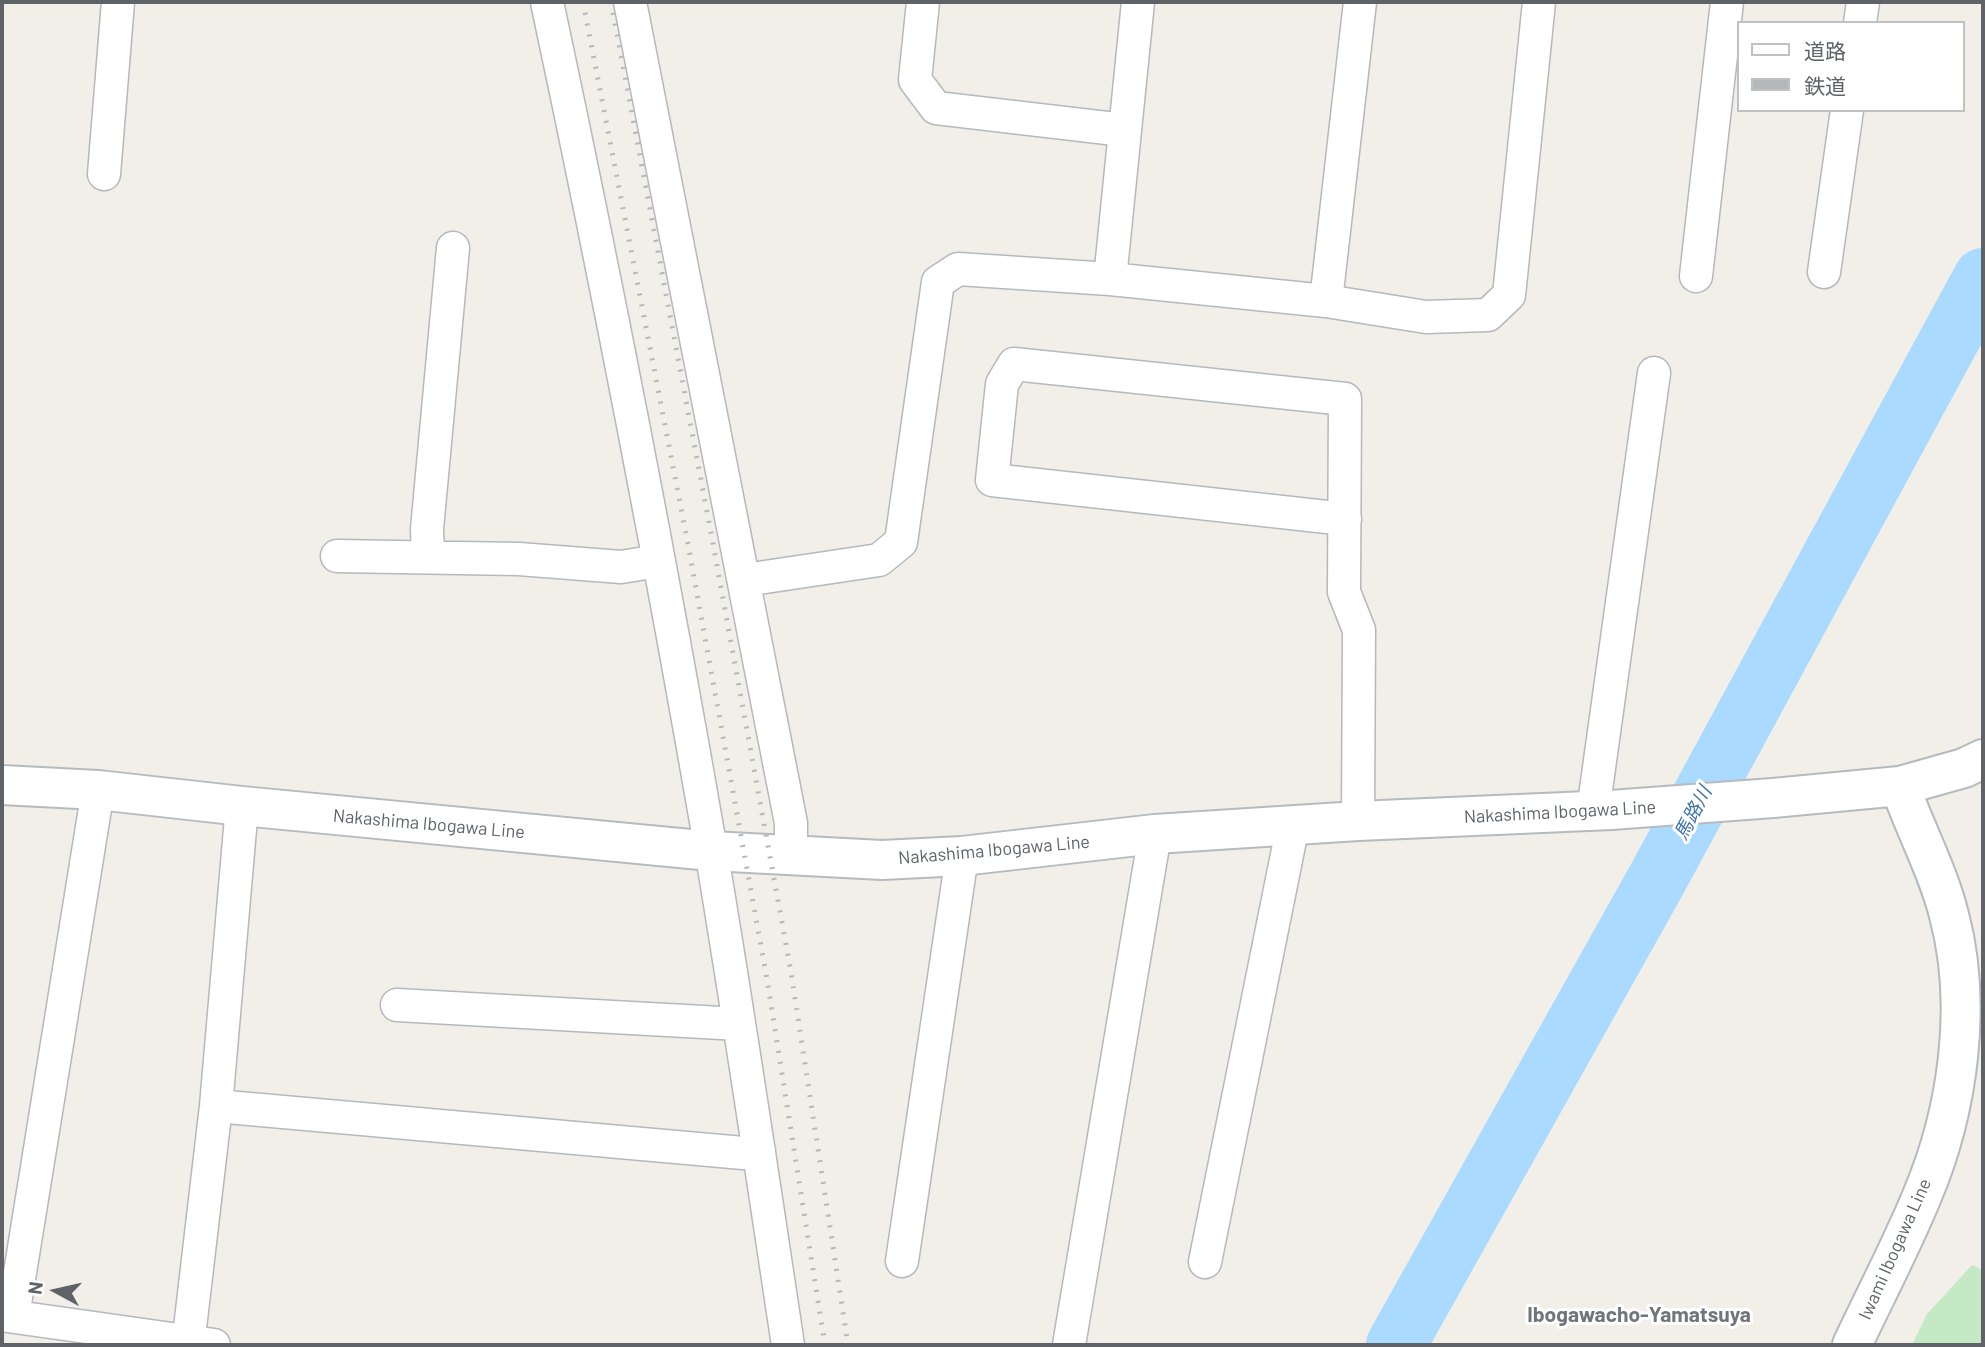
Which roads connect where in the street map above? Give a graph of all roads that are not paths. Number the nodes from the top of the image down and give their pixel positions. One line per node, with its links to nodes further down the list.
1 (118, 2): 13 (street)
2 (547, 2): 23 (street)
3 (630, 2): 24 (street)
4 (923, 2): 12 (street)
5 (1138, 2): 12 (street)
6 (1360, 2): 18 (street)
7 (1539, 2): 18 (street)
8 (1727, 2): 16 (street)
9 (1863, 2): 10 (street)
10 (1860, 21)
11 (1847, 112): 15 (street)
12 (1124, 130): 17 (street)
13 (104, 174)
14 (453, 248): 22 (street)
15 (1824, 272)
16 (1696, 276)
17 (1110, 279): 18 (street); 24 (street)
18 (1326, 301)
19 (1654, 373): 30 (street)
20 (1345, 519): 20 (street); 31 (street)
21 (337, 556): 22 (street)
22 (428, 557): 23 (street)
23 (658, 561): 34 (street)
24 (745, 580): 35 (street)
25 (1983, 759): 27 (main road, Nakashima Ibogawa Line)
26 (2, 785): 28 (main road, Nakashima Ibogawa Line)
27 (1900, 786): 30 (main road, Nakashima Ibogawa Line); 37 (main road, Iwami Ibogawa Line)
28 (98, 790): 29 (main road, Nakashima Ibogawa Line); 44 (street)
29 (242, 806): 34 (main road, Nakashima Ibogawa Line); 40 (street)
30 (1602, 811): 31 (main road, Nakashima Ibogawa Line)
31 (1358, 821): 32 (main road, Nakashima Ibogawa Line)
32 (1293, 825): 33 (main road, Nakashima Ibogawa Line); 43 (street)
33 (1155, 834): 36 (main road, Nakashima Ibogawa Line); 47 (street)
34 (711, 851): 35 (main road, Nakashima Ibogawa Line); 39 (street)
35 (791, 856): 36 (main road, Nakashima Ibogawa Line)
36 (962, 856): 42 (street)
37 (1972, 980): 48 (main road, Iwami Ibogawa Line)
38 (397, 1004): 39 (street)
39 (739, 1024): 41 (street)
40 (216, 1106): 41 (street); 45 (street)
41 (759, 1151): 46 (street)
42 (902, 1261)
43 (1205, 1262)
44 (8, 1316): 45 (street)
45 (197, 1344)
46 (788, 1345)
47 (1069, 1345)
48 (1852, 1345)

